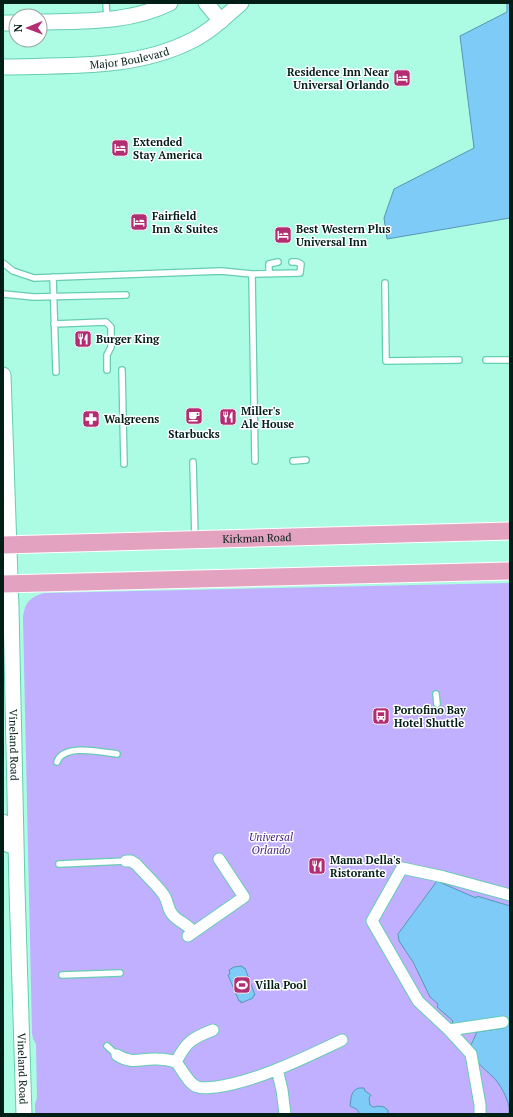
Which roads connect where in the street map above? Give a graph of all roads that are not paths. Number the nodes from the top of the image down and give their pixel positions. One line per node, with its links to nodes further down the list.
1 (106, 3): 5 (lane)
2 (170, 3): 5 (main road)
3 (206, 3): 6 (main road)
4 (241, 3): 6 (main road, Major Boulevard)
5 (108, 21): 7 (main road)
6 (221, 21): 8 (main road, Major Boulevard)
7 (48, 22)
8 (3, 66)
9 (278, 262): 13 (lane)
10 (292, 262): 13 (lane)
11 (3, 263): 14 (lane)
12 (252, 274): 13 (lane); 14 (lane); 30 (lane)
13 (269, 274)
14 (53, 277): 18 (lane)
15 (385, 284): 20 (lane)
16 (3, 294): 18 (lane)
17 (126, 295): 18 (lane)
18 (54, 297): 19 (lane)
19 (54, 324): 23 (lane); 25 (lane)
20 (459, 360)
21 (486, 360): 22 (lane)
22 (510, 360)
23 (107, 370)
24 (122, 370): 32 (lane)
25 (56, 372)
26 (3, 375): 27 (main road, Vineland Road)
27 (3, 384): 35 (main road, Vineland Road)
28 (292, 460): 29 (lane)
29 (306, 460)
30 (255, 461)
31 (193, 462): 34 (lane)
32 (124, 464)
33 (510, 531): 34 (main road, Kirkman Road)
34 (195, 540): 35 (main road, Kirkman Road)
35 (6, 545): 37 (main road, Vineland Road)
36 (510, 571): 37 (main road)
37 (7, 584): 46 (main road, Vineland Road)
38 (436, 694): 39 (lane)
39 (437, 704)
40 (117, 754): 41 (lane)
41 (57, 762)
42 (3, 822): 46 (main road)
43 (219, 859): 44 (street)
44 (126, 861): 45 (lane)
45 (60, 864)
46 (17, 890): 58 (main road, Vineland Road)
47 (510, 895): 52 (street)
48 (120, 973): 49 (lane)
49 (62, 975)
50 (503, 1022): 52 (street)
51 (213, 1030): 56 (street)
52 (449, 1030): 60 (street)
53 (342, 1040): 57 (street)
54 (107, 1046): 55 (lane)
55 (116, 1055): 56 (street)
56 (176, 1062): 57 (street)
57 (277, 1069): 59 (street)
58 (24, 1114)
59 (285, 1114)
60 (480, 1114)

